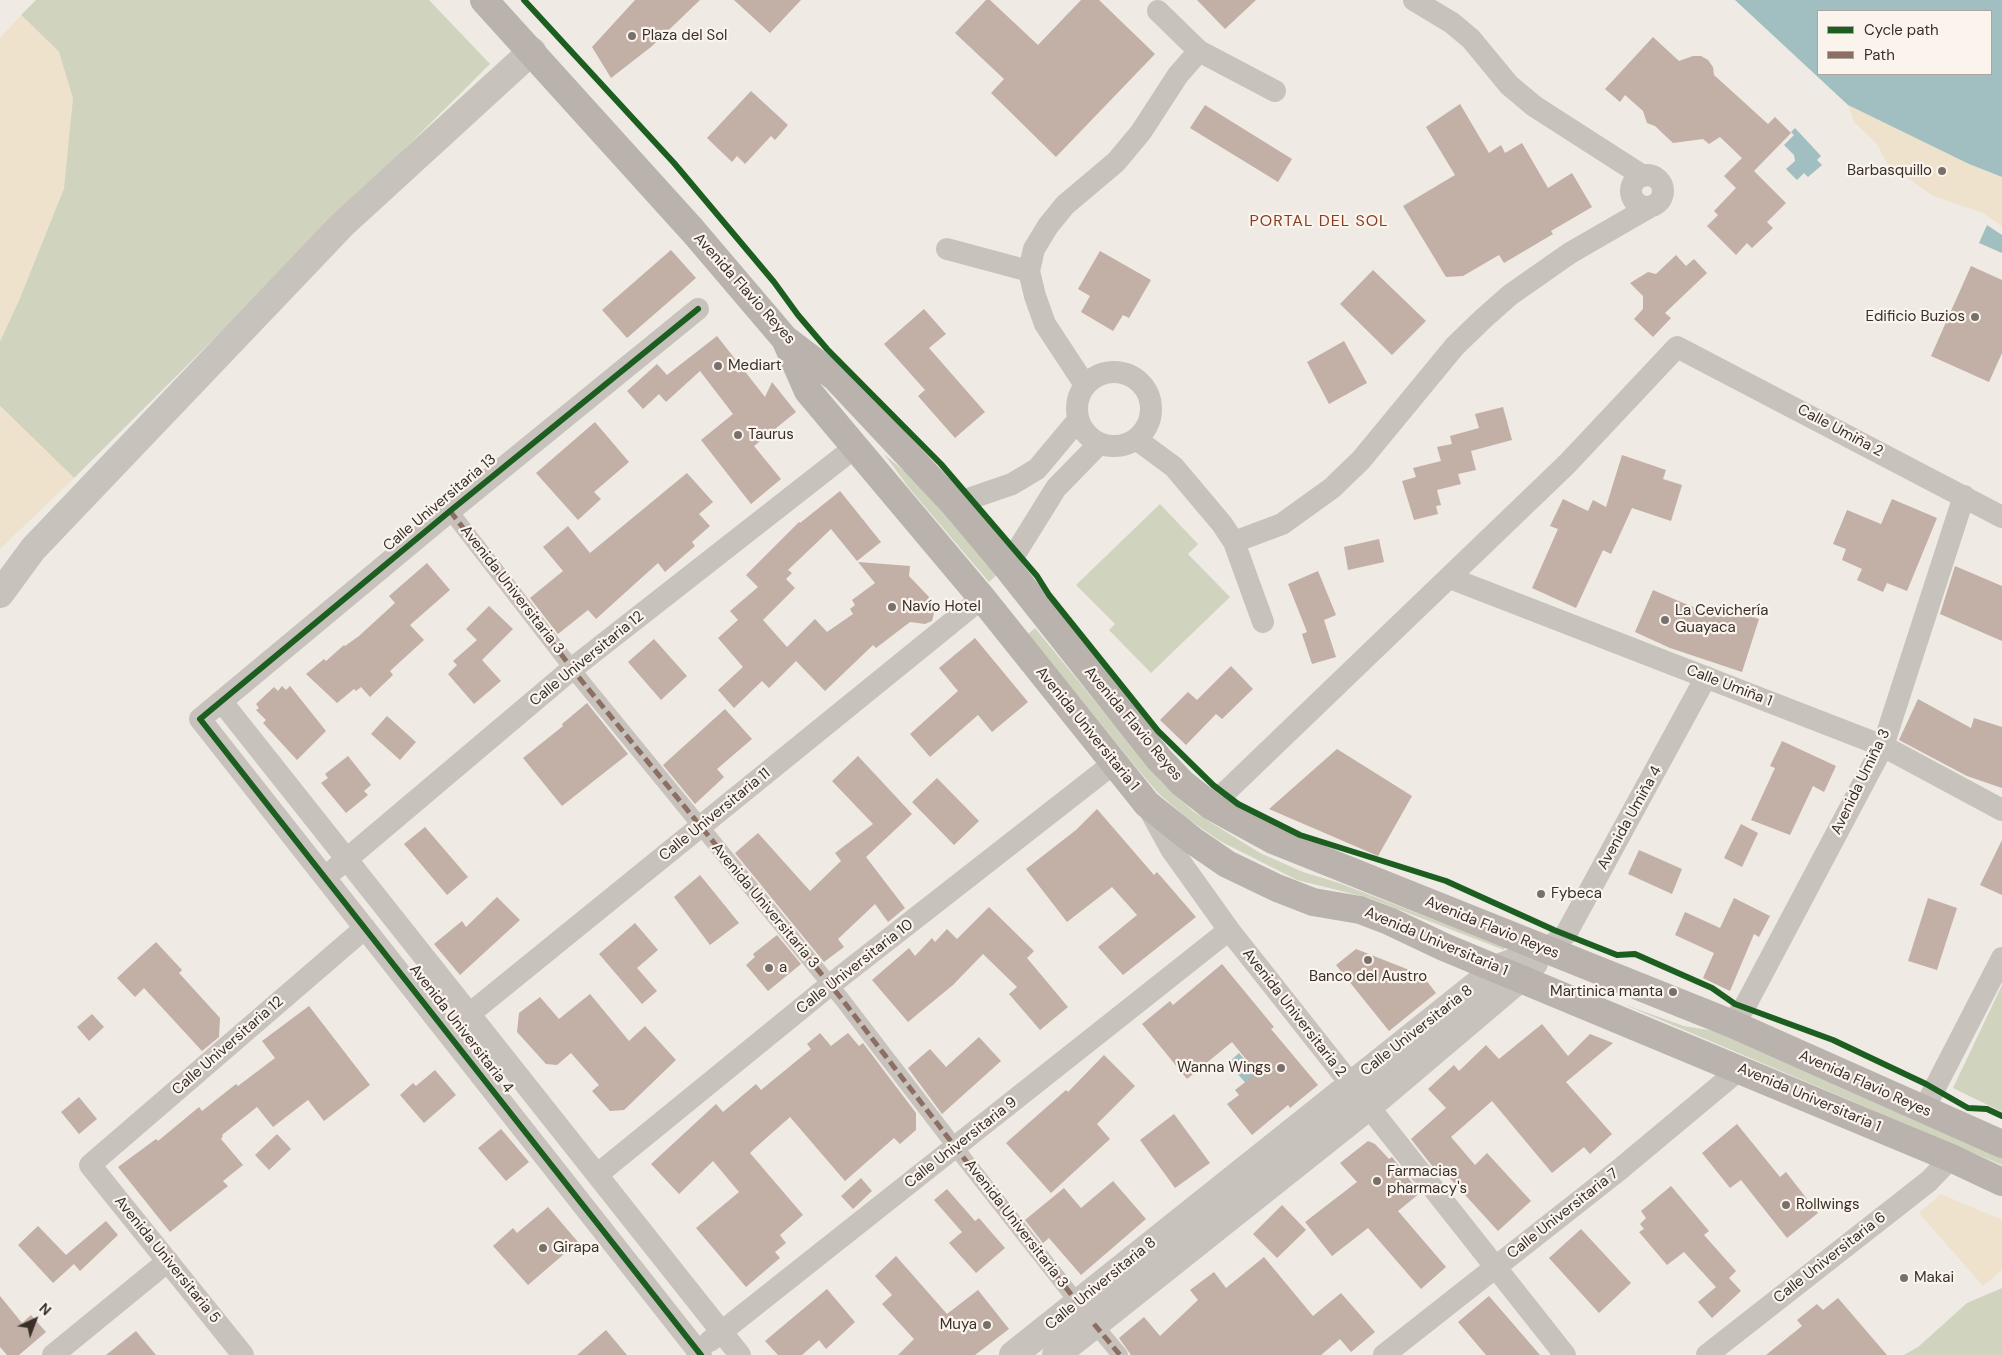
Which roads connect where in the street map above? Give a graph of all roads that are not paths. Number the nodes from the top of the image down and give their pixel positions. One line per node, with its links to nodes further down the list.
1 (484, 0): 4 (main road, Avenida Flavio Reyes)
2 (1414, 0): 22 (street)
3 (1158, 10): 5 (street)
4 (532, 51): 10 (main road, Avenida Flavio Reyes); 25 (street)
5 (1199, 51): 6 (street); 8 (street)
6 (1275, 91)
7 (947, 249): 8 (street)
8 (1029, 271): 11 (street)
9 (698, 309): 20 (street, Calle Universitaria 13)
10 (785, 339): 15 (main road, Avenida Universitaria 1); 19 (main road, Avenida Flavio Reyes)
11 (1085, 385): 12 (street); 13 (street)
12 (1078, 420): 14 (street); 16 (street)
13 (1136, 440): 14 (street); 22 (street)
14 (1099, 444): 17 (street)
15 (854, 448): 26 (main road, Avenida Universitaria 1); 28 (street, Calle Universitaria 12)
16 (1037, 469): 17 (street); 19 (street)
17 (1056, 488): 23 (street)
18 (1964, 496): 21 (street, Calle Umiña 2); 24 (street, Calle Umiña 2); 32 (street, Avenida Umiña 3)
19 (954, 504): 23 (main road, Avenida Flavio Reyes)
20 (450, 510): 28 (street, Avenida Universitaria 3); 30 (street, Calle Universitaria 13)
21 (2002, 516)
22 (1234, 542): 27 (street)
23 (1007, 567): 35 (main road, Avenida Flavio Reyes)
24 (1450, 578): 29 (street, Calle Umiña 1); 35 (street)
25 (0, 594)
26 (982, 598): 33 (main road, Avenida Universitaria 1); 37 (street, Calle Universitaria 11)
27 (1263, 622)
28 (572, 668): 37 (street, Avenida Universitaria 3); 38 (street, Calle Universitaria 12)
29 (1706, 677): 32 (street, Calle Umiña 1); 42 (street, Avenida Umiña 4)
30 (222, 702): 31 (street, Calle Universitaria 13); 38 (street, Avenida Universitaria 4)
31 (200, 719): 39 (street, Avenida Universitaria 4)
32 (1883, 746): 36 (street, Calle Umiña 1); 47 (street, Avenida Umiña 3)
33 (1114, 762): 34 (main road, Avenida Universitaria 1); 45 (street, Calle Universitaria 10)
34 (1147, 804): 41 (street, Avenida Universitaria 2); 44 (main road, Avenida Universitaria 1)
35 (1210, 806): 42 (main road, Avenida Flavio Reyes)
36 (2002, 810)
37 (700, 826): 45 (street, Avenida Universitaria 3); 46 (street, Calle Universitaria 11)
38 (347, 859): 39 (street, Calle Universitaria 12); 46 (street, Avenida Universitaria 4)
39 (325, 877): 40 (street, Avenida Universitaria 4)
40 (365, 928): 48 (street, Avenida Universitaria 4); 56 (street, Calle Universitaria 12)
41 (1229, 930): 50 (street, Avenida Universitaria 2); 54 (street, Calle Universitaria 9)
42 (1545, 950): 44 (street, Calle Universitaria 8); 47 (main road, Avenida Flavio Reyes)
43 (2002, 958): 52 (street)
44 (1509, 973): 49 (main road, Avenida Universitaria 1); 50 (street, Calle Universitaria 8); 51 (street, Calle Universitaria 8)
45 (830, 985): 54 (street, Avenida Universitaria 3); 57 (street, Calle Universitaria 10)
46 (468, 1015): 48 (street, Calle Universitaria 11); 57 (street, Avenida Universitaria 4)
47 (1730, 1023): 52 (main road, Avenida Flavio Reyes)
48 (448, 1032): 61 (street, Avenida Universitaria 4)
49 (1740, 1069): 55 (main road, Avenida Universitaria 1); 64 (street, Calle Universitaria 7)
50 (1350, 1084): 51 (street, Avenida Universitaria 2); 60 (street, Calle Universitaria 8)
51 (1369, 1106): 62 (street, Calle Universitaria 8); 64 (street, Avenida Universitaria 2)
52 (1924, 1110): 53 (main road, Avenida Flavio Reyes)
53 (2002, 1144)
54 (955, 1147): 65 (street, Avenida Universitaria 3); 66 (street, Calle Universitaria 9)
55 (1952, 1158): 58 (main road, Avenida Universitaria 1); 76 (street, Calle Universitaria 6)
56 (90, 1165): 63 (street, Avenida Universitaria 5)
57 (598, 1174): 59 (street, Avenida Universitaria 4)
58 (2002, 1182)
59 (612, 1192): 61 (street); 66 (street, Avenida Universitaria 4)
60 (1209, 1198): 62 (street); 65 (street, Calle Universitaria 8)
61 (588, 1210): 67 (street, Avenida Universitaria 4)
62 (1226, 1220): 65 (street, Calle Universitaria 8)
63 (168, 1261): 68 (street); 69 (street, Avenida Universitaria 5)
64 (1495, 1267): 74 (street, Calle Universitaria 7); 75 (street, Avenida Universitaria 2)
65 (1086, 1313): 71 (street, Calle Universitaria 8); 72 (street, Calle Universitaria 8); 73 (street, Avenida Universitaria 3)
66 (722, 1332): 67 (street, Calle Universitaria 9); 70 (street, Avenida Universitaria 4)
67 (697, 1354)
68 (54, 1355)
69 (243, 1355)
70 (740, 1355)
71 (1013, 1355)
72 (1056, 1355)
73 (1120, 1355)
74 (1384, 1355)
75 (1564, 1355)
76 (1707, 1355)

